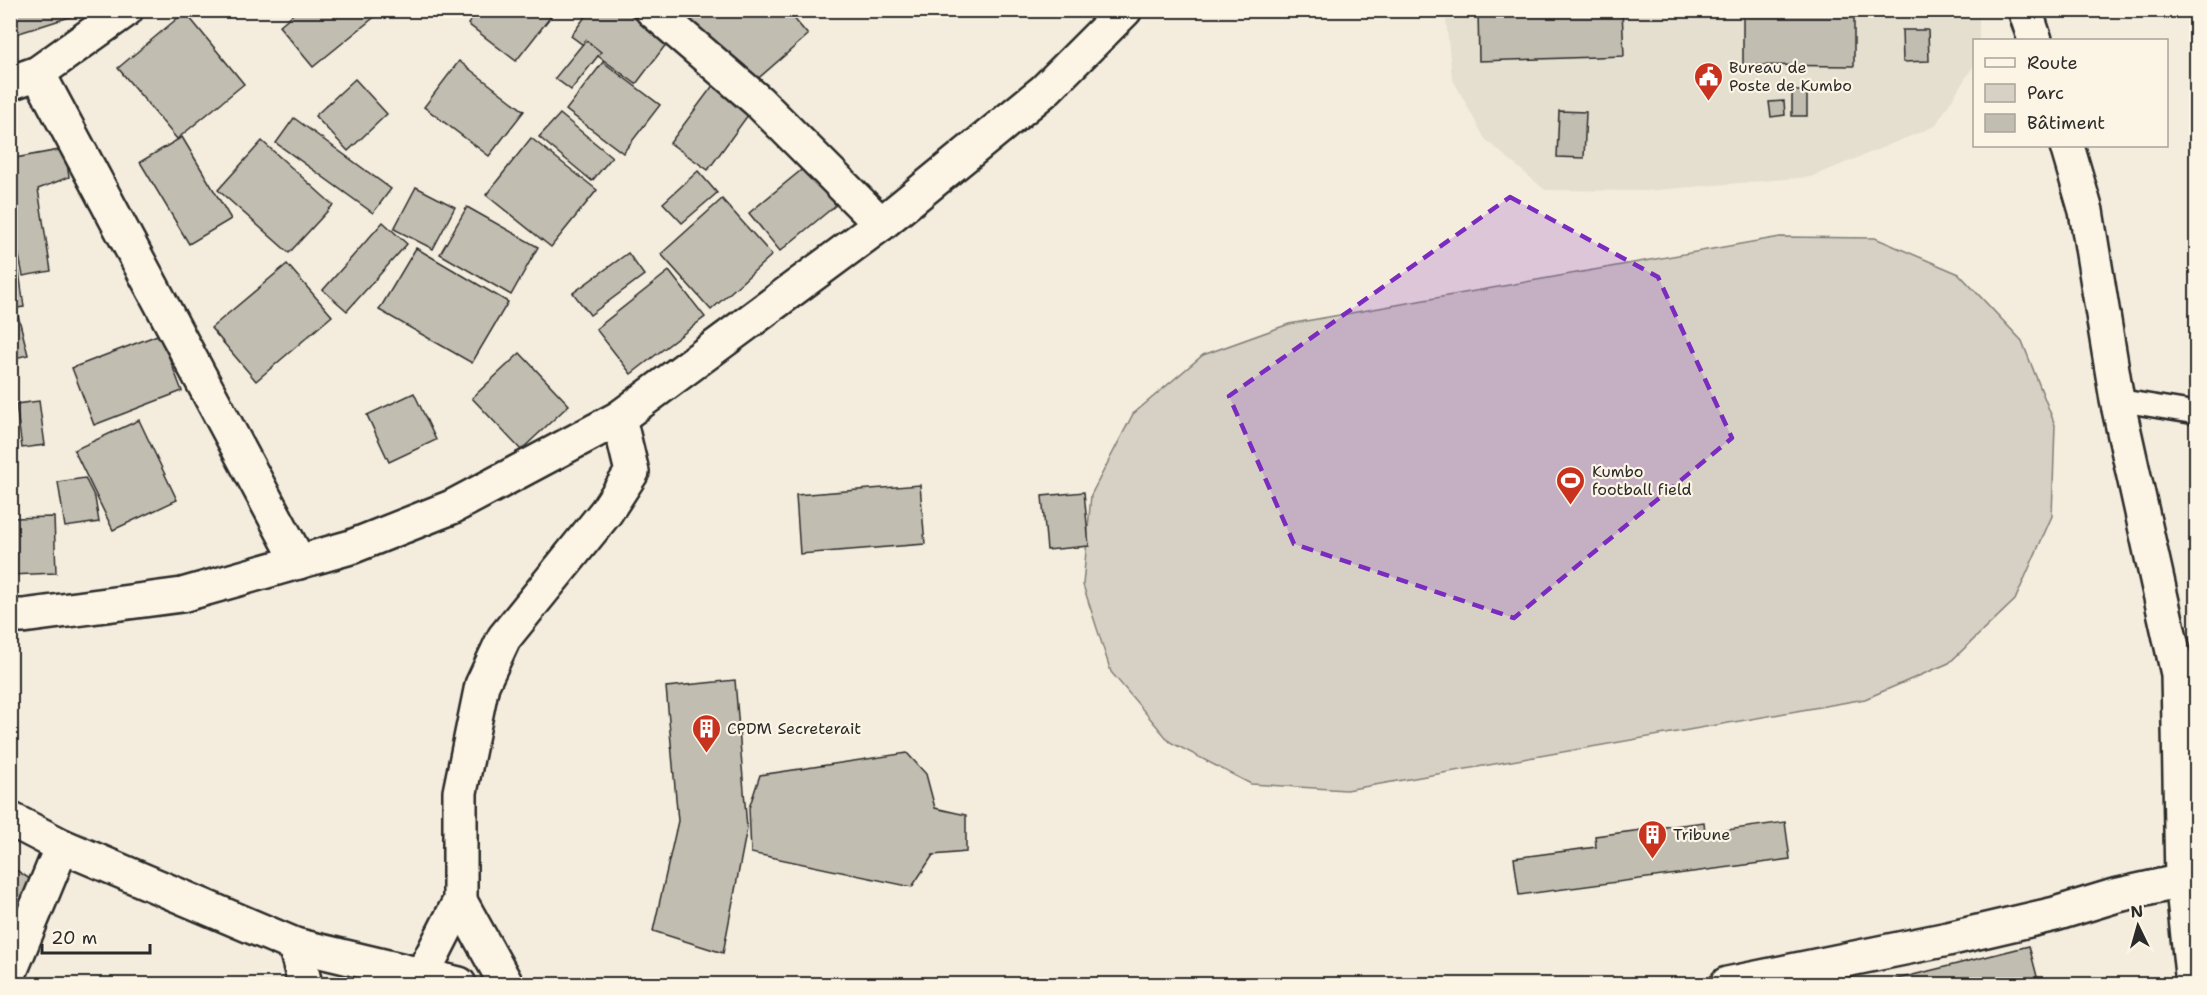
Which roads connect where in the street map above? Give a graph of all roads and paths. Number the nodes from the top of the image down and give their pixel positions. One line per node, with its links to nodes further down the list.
1 (126, 10): 6 (street)
2 (652, 10): 8 (street)
3 (1125, 10): 8 (street)
4 (2025, 10): 5 (street)
5 (2036, 39)
6 (24, 78): 12 (street)
7 (2067, 147): 9 (street)
8 (881, 224): 11 (street)
9 (2117, 400): 10 (lane); 16 (street)
10 (2196, 413)
11 (619, 418): 12 (street); 17 (street)
12 (299, 562): 13 (street)
13 (10, 616)
14 (10, 819): 15 (street)
15 (62, 846): 18 (street); 19 (street)
16 (2189, 879): 24 (street); 25 (street)
17 (460, 902): 20 (street); 23 (street)
18 (296, 945): 20 (street); 21 (street)
19 (10, 972)
20 (421, 977): 22 (street)
21 (305, 984)
22 (459, 984)
23 (506, 984)
24 (1727, 984)
25 (2193, 984)

